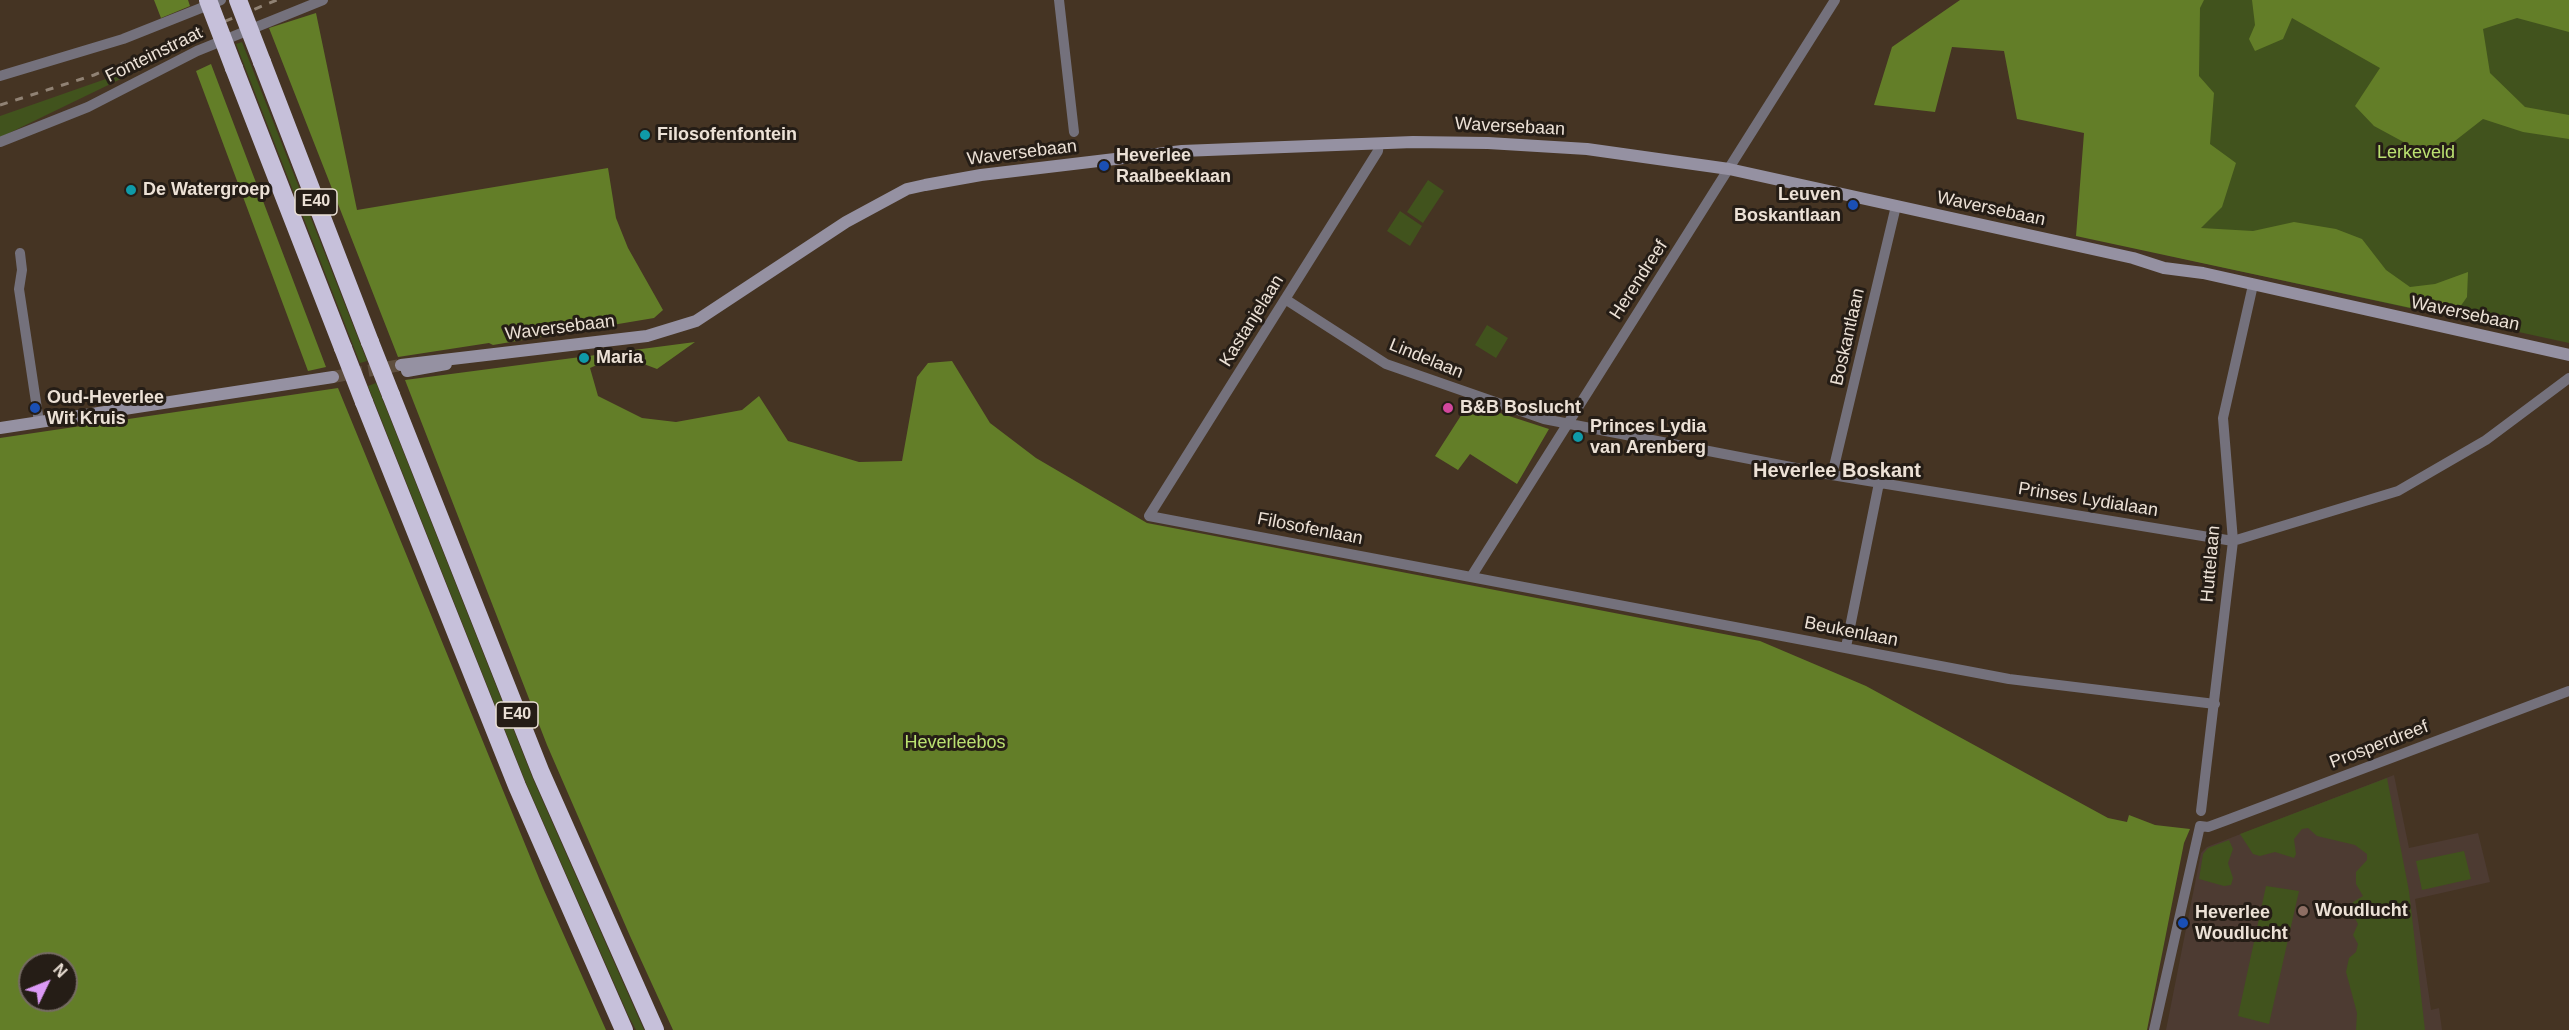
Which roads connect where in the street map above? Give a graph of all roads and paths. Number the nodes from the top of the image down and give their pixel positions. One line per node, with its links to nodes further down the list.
1 (208, 0): 33 (highway, E40, bridge)
2 (221, 0): 7 (street)
3 (238, 0): 34 (highway, E40, bridge)
4 (323, 0): 9 (street, Fonteinstraat)
5 (1059, 0): 8 (street)
6 (1835, 0): 11 (street, Herendreef)
7 (0, 76)
8 (1074, 132)
9 (0, 142)
10 (1379, 143): 11 (street, Waversebaan); 15 (street, Kastanjelaan); 17 (street, Waversebaan)
11 (1729, 169): 12 (street, Waversebaan); 21 (street, Herendreef)
12 (1896, 206): 14 (street, Waversebaan); 23 (street, Boskantlaan)
13 (20, 253): 20 (street)
14 (2253, 285): 16 (street, Waversebaan); 26 (street, Huttelaan)
15 (1285, 299): 21 (street, Lindelaan); 25 (street, Kastanjelaan)
16 (2569, 355)
17 (402, 368)
18 (333, 377): 20 (street)
19 (2569, 378): 26 (street, Prinses Lydialaan)
20 (39, 422): 22 (street)
21 (1566, 424): 23 (street, Prinses Lydialaan); 27 (street, Herendreef)
22 (0, 428)
23 (1832, 475): 24 (street, Prinses Lydialaan)
24 (1879, 483): 26 (street, Prinses Lydialaan); 29 (street)
25 (1149, 516): 27 (street, Filosofenlaan)
26 (2233, 541): 31 (street, Huttelaan)
27 (1468, 576): 28 (street, Filosofenlaan)
28 (1483, 579): 29 (street, Beukenlaan)
29 (1846, 647): 31 (street, Beukenlaan)
30 (2569, 692): 35 (street, Prosperdreef)
31 (2215, 704): 32 (street, Huttelaan)
32 (2201, 811)
33 (624, 1030)
34 (655, 1030)
35 (2154, 1030)

